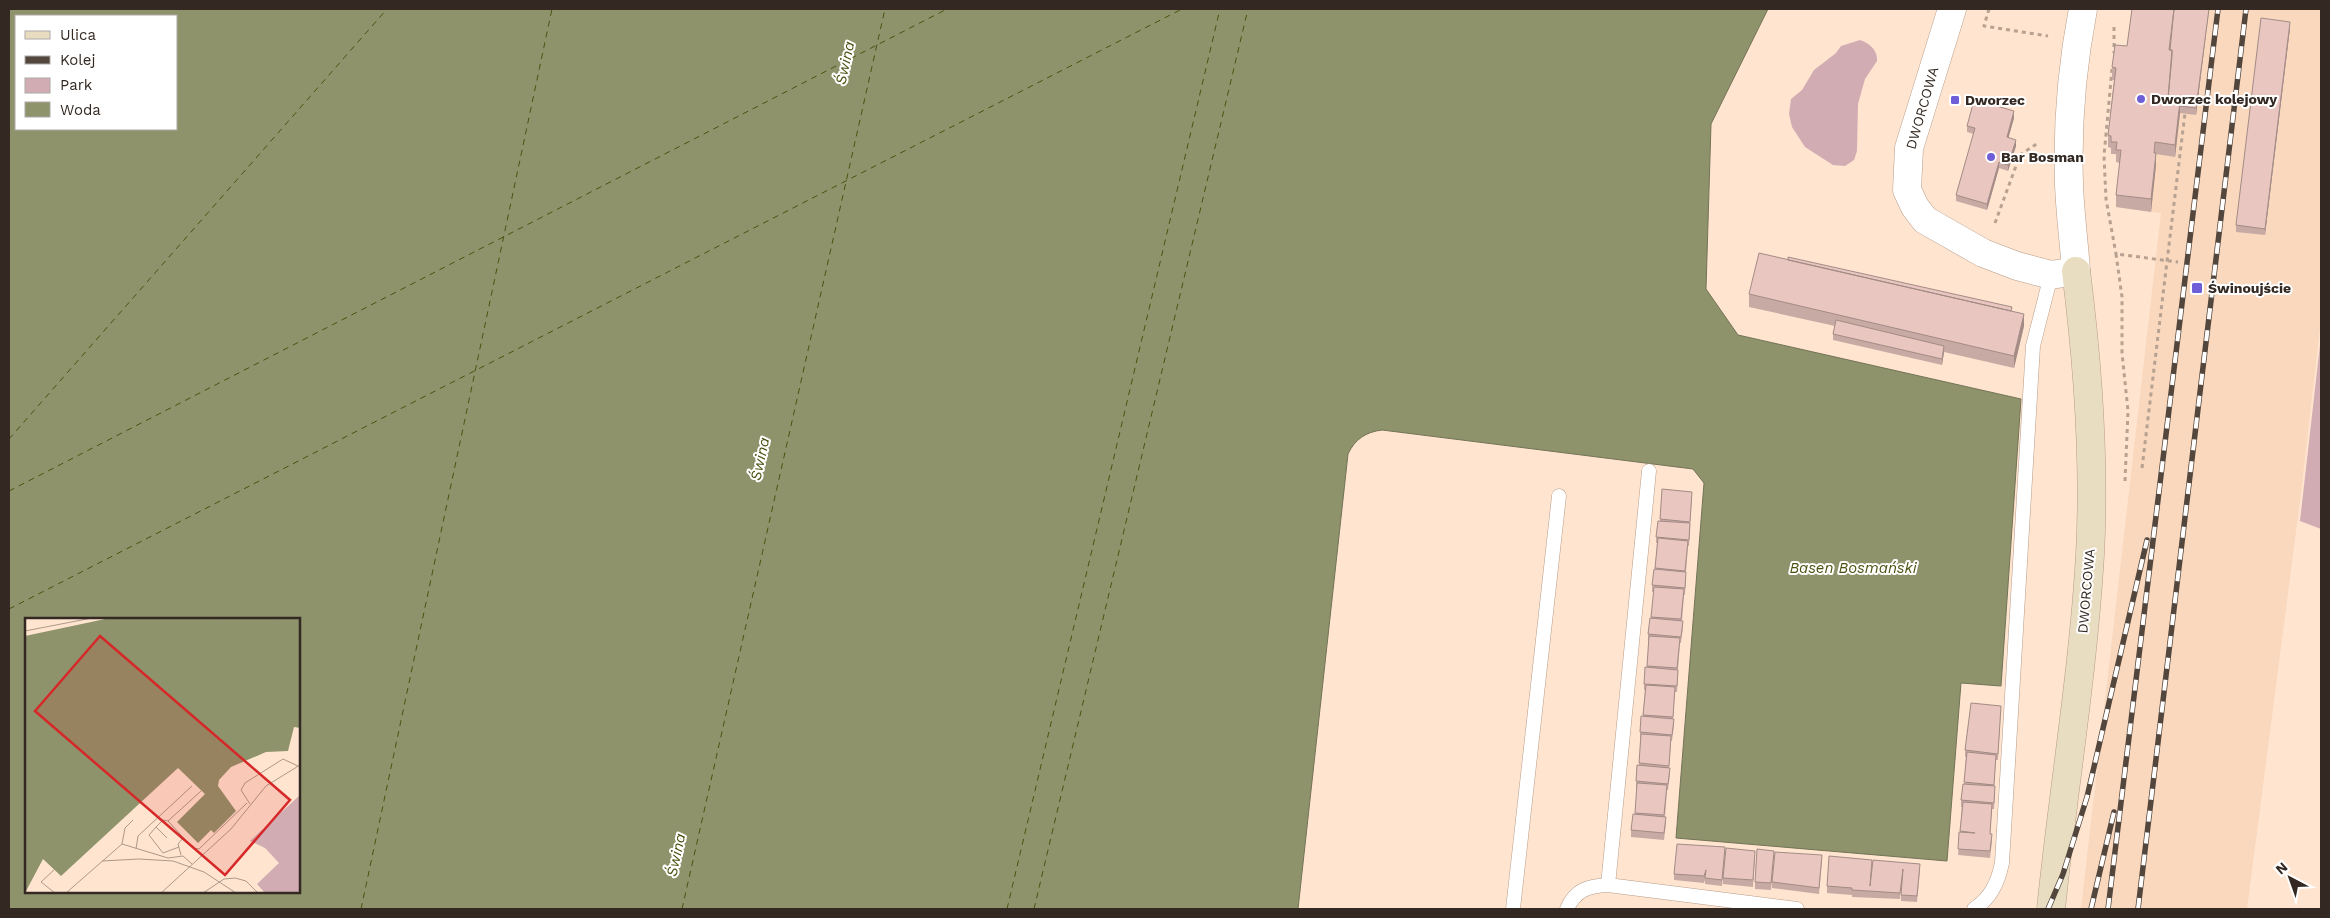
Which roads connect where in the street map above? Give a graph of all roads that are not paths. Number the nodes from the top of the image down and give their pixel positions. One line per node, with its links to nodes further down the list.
1 (1952, 9): 3 (street, DWORCOWA)
2 (2083, 9): 3 (street, DWORCOWA)
3 (2063, 273): 10 (lane); 11 (street, DWORCOWA)
4 (1649, 470): 6 (lane)
5 (1559, 496): 7 (lane)
6 (1608, 885): 8 (lane); 9 (lane)
7 (1513, 909)
8 (1567, 909)
9 (1798, 909)
10 (1974, 909)
11 (2051, 909)

